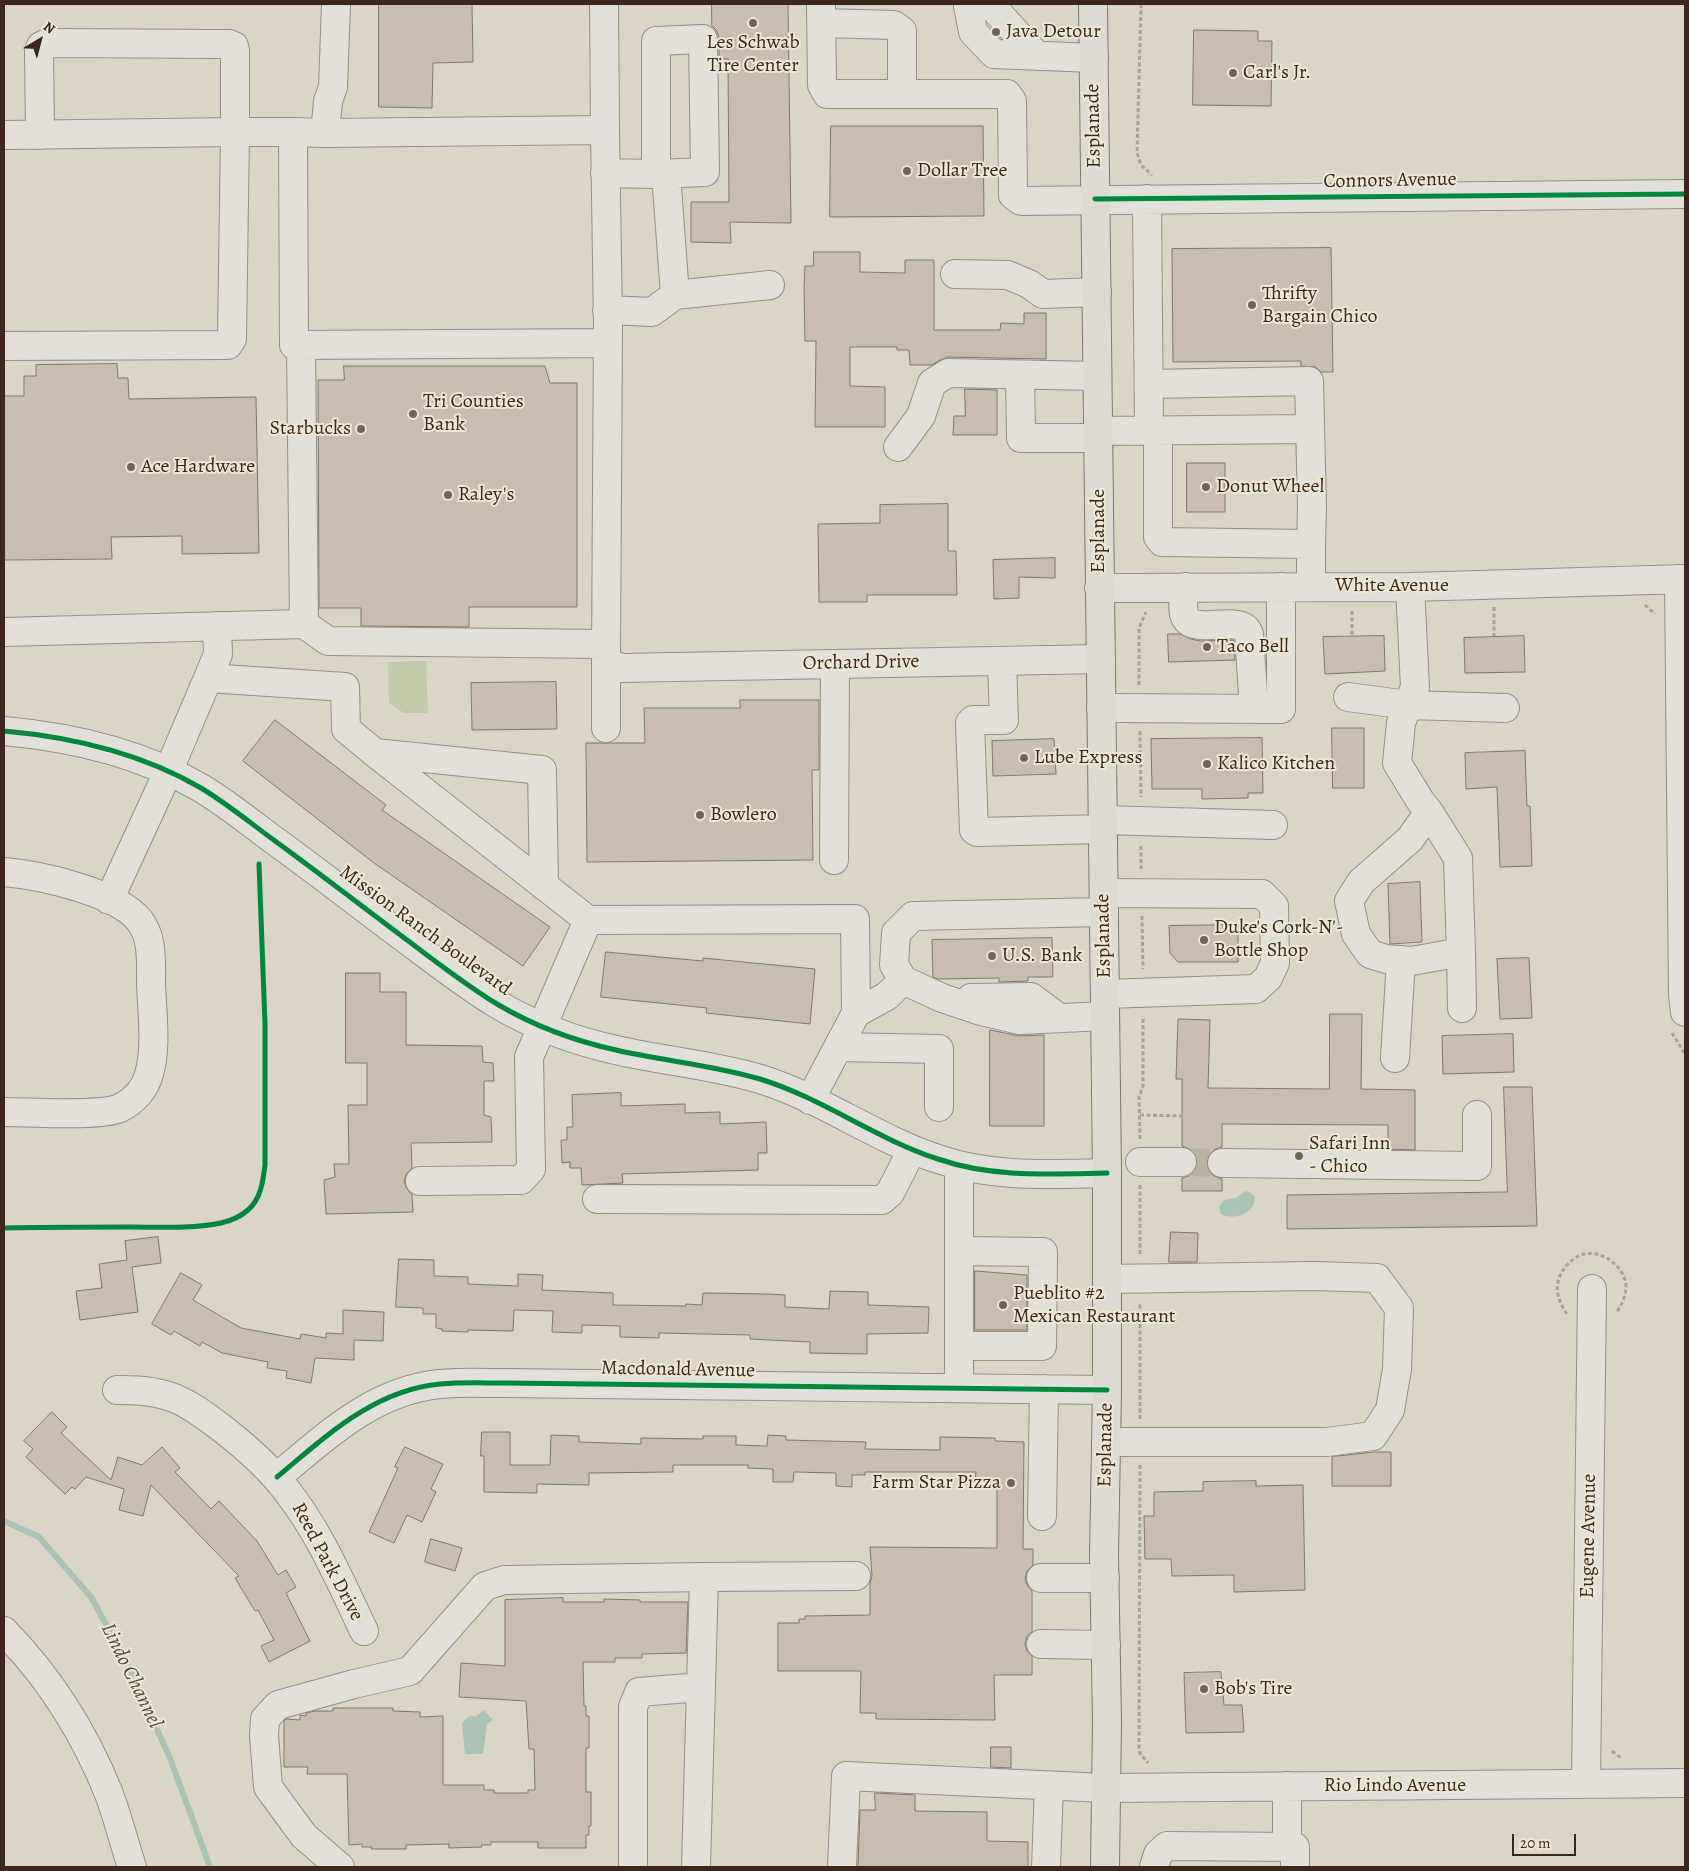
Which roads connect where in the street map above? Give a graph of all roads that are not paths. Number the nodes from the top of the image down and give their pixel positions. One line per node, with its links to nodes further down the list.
1 (336, 4): 13 (street)
2 (604, 4): 10 (street)
3 (969, 4): 7 (street)
4 (990, 4): 7 (street)
5 (1093, 4): 8 (main road, Esplanade)
6 (822, 14): 9 (street); 9 (street)
7 (1037, 56): 8 (street)
8 (1094, 58): 20 (main road, Esplanade)
9 (902, 94): 20 (street, Connors Avenue)
10 (605, 130): 13 (street); 16 (street)
11 (235, 132): 12 (street); 15 (street); 15 (street); 28 (street)
12 (292, 132): 13 (street); 27 (street)
13 (325, 133)
14 (4, 135): 15 (street)
15 (40, 135)
16 (605, 173): 17 (street); 25 (street)
17 (661, 174): 17 (street); 24 (street)
18 (1152, 188): 19 (street, Connors Avenue); 20 (street, Connors Avenue); 31 (street)
19 (1685, 194)
20 (1095, 199): 23 (main road, Esplanade)
21 (955, 274): 23 (street)
22 (770, 285): 24 (street)
23 (1097, 292): 30 (main road, Esplanade)
24 (675, 295): 25 (street)
25 (607, 310): 26 (street)
26 (607, 343): 27 (street); 46 (street)
27 (301, 345): 43 (street)
28 (4, 346)
29 (1020, 375): 30 (street); 34 (street); 35 (street)
30 (1097, 376): 34 (main road, Esplanade)
31 (1149, 384): 32 (street); 33 (street)
32 (1310, 429): 33 (street); 36 (street)
33 (1153, 431): 34 (street); 36 (street)
34 (1098, 434): 41 (main road, Esplanade)
35 (898, 447)
36 (1311, 544): 39 (street)
37 (1682, 579): 40 (street, White Avenue); 75 (street)
38 (1281, 586): 39 (street, White Avenue); 42 (street, White Avenue); 55 (street)
39 (1311, 586): 40 (street, White Avenue)
40 (1410, 587): 52 (street)
41 (1100, 588): 42 (street, White Avenue); 47 (main road, Esplanade)
42 (1184, 598): 55 (street)
43 (304, 624): 44 (street); 46 (street, Orchard Drive)
44 (216, 626): 45 (street); 50 (street)
45 (4, 632)
46 (611, 656): 49 (street, Orchard Drive); 56 (street)
47 (1101, 659): 48 (street, Orchard Drive); 53 (main road, Esplanade)
48 (1002, 661): 49 (street, Orchard Drive); 61 (street)
49 (835, 664): 63 (street)
50 (208, 678): 58 (street); 59 (street)
51 (1348, 696): 52 (street)
52 (1408, 705): 54 (street); 60 (street)
53 (1102, 708): 55 (street); 61 (main road, Esplanade)
54 (1505, 708)
55 (1254, 709)
56 (606, 728)
57 (4, 731): 59 (street, Mission Ranch Boulevard)
58 (375, 753): 65 (street); 65 (street)
59 (168, 772): 66 (street); 76 (street, Mission Ranch Boulevard)
60 (1429, 812): 69 (street); 70 (street)
61 (1103, 824): 62 (street); 67 (main road, Esplanade)
62 (1274, 825)
63 (834, 860)
64 (4, 872): 66 (street)
65 (544, 886): 68 (street)
66 (109, 900): 81 (street)
67 (1104, 902): 71 (street); 72 (main road, Esplanade); 72 (street)
68 (588, 920): 74 (street); 76 (street)
69 (1461, 952): 70 (street); 73 (street)
70 (1401, 960): 78 (street)
71 (903, 980): 72 (street); 74 (street)
72 (1105, 1005): 88 (main road, Esplanade)
73 (1462, 1008)
74 (856, 1013): 77 (street)
75 (1678, 1021)
76 (542, 1026): 79 (street, Mission Ranch Boulevard); 89 (street)
77 (839, 1047): 79 (street); 80 (street)
78 (1395, 1058)
79 (810, 1100): 83 (street, Mission Ranch Boulevard)
80 (939, 1107)
81 (4, 1112)
82 (1477, 1115): 86 (street)
83 (912, 1150): 87 (street, Mission Ranch Boulevard); 90 (street)
84 (1140, 1162): 85 (street)
85 (1182, 1162)
86 (1222, 1163)
87 (959, 1166): 88 (street, Mission Ranch Boulevard); 91 (street)
88 (1107, 1173): 92 (main road, Esplanade)
89 (420, 1181)
90 (597, 1199)
91 (959, 1251): 94 (street); 94 (street)
92 (1107, 1279): 98 (main road, Esplanade); 99 (street)
93 (1592, 1288): 112 (street, Eugene Avenue)
94 (959, 1346): 95 (street)
95 (958, 1388): 96 (street, Macdonald Avenue); 100 (street, Macdonald Avenue)
96 (1044, 1389): 98 (street, Macdonald Avenue); 101 (street)
97 (117, 1390): 100 (street, Reed Park Drive)
98 (1107, 1390): 99 (main road, Esplanade)
99 (1106, 1442): 105 (main road, Esplanade)
100 (277, 1477): 107 (street, Reed Park Drive)
101 (1042, 1516)
102 (856, 1576): 103 (street)
103 (704, 1577): 110 (street); 118 (street)
104 (1041, 1578): 105 (street)
105 (1105, 1578): 109 (main road, Esplanade)
106 (4, 1631): 117 (street)
107 (364, 1631)
108 (1041, 1644): 109 (street)
109 (1106, 1645): 115 (main road, Esplanade)
110 (701, 1687): 119 (street); 120 (street)
111 (1685, 1783): 112 (street, Rio Lindo Avenue)
112 (1586, 1784): 114 (street, Rio Lindo Avenue)
113 (1049, 1786): 115 (street, Rio Lindo Avenue); 121 (street, Rio Lindo Avenue); 122 (street)
114 (1287, 1786): 115 (street, Rio Lindo Avenue); 116 (street)
115 (1105, 1788): 123 (main road, Esplanade)
116 (1291, 1857): 124 (street)
117 (132, 1867)
118 (340, 1867)
119 (633, 1867)
120 (696, 1867)
121 (842, 1867)
122 (1046, 1867)
123 (1105, 1867)
124 (1154, 1867)

